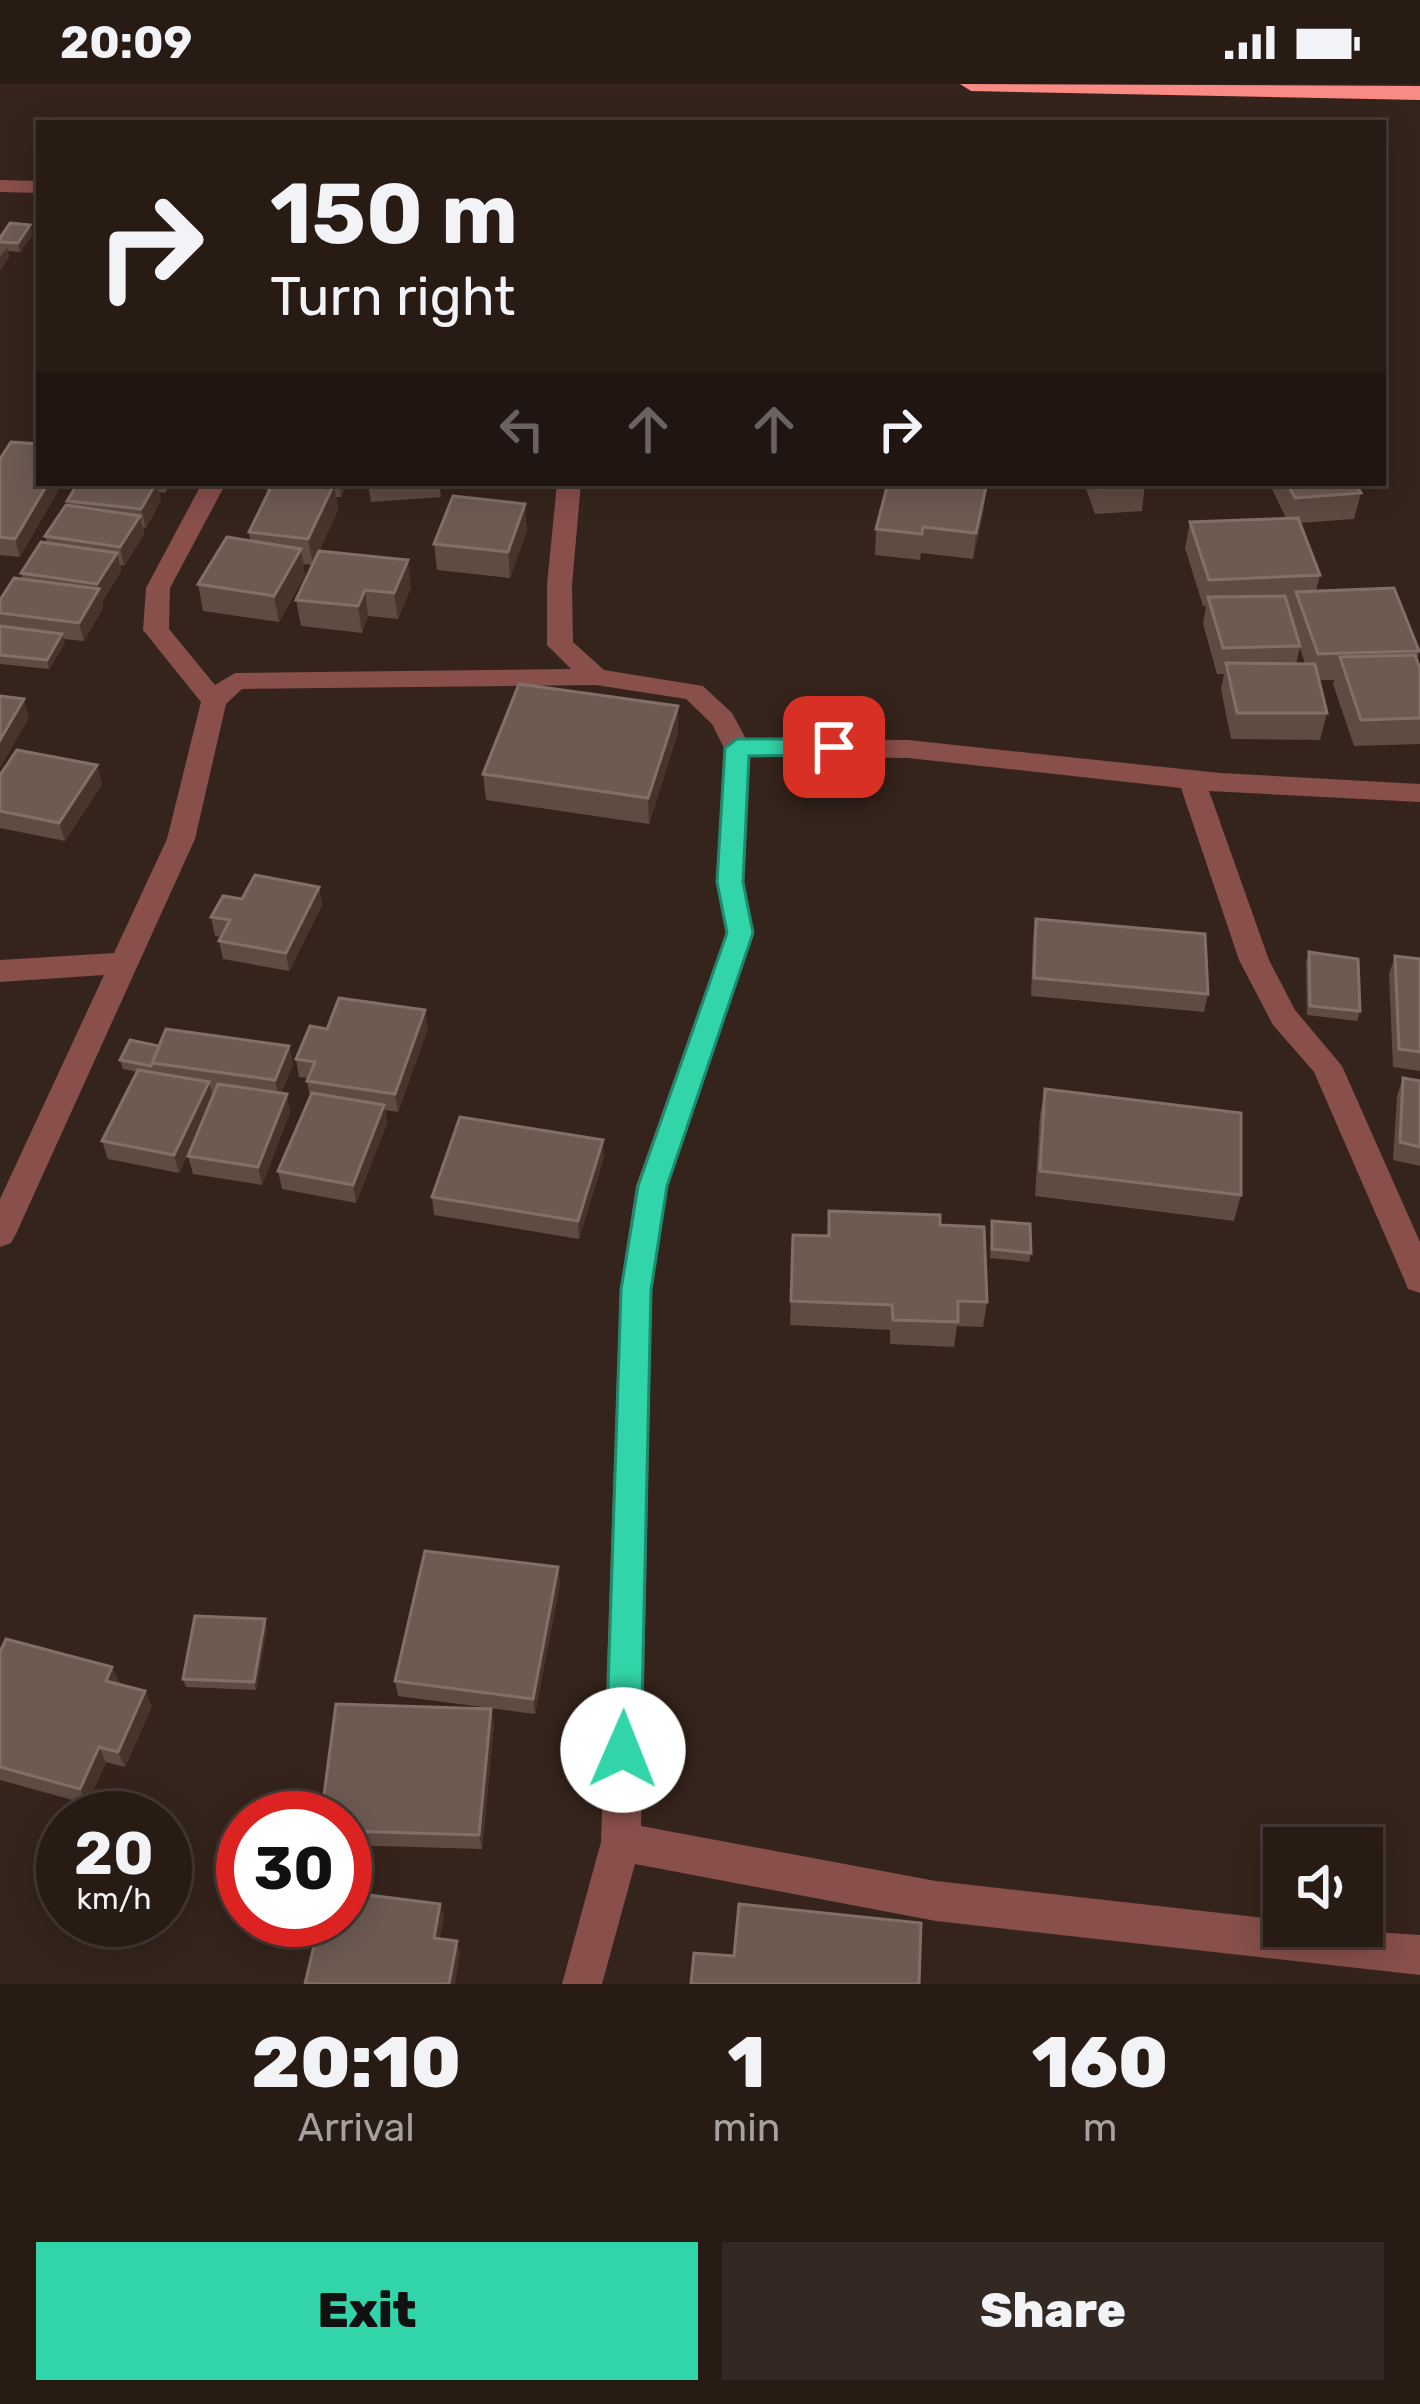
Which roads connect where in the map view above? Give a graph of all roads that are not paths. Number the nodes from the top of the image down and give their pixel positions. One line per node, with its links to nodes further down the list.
1 (971, 84): 2 (highway)
2 (1420, 93)
3 (0, 186): 4 (street)
4 (36, 187)
5 (212, 486): 8 (street)
6 (569, 486): 7 (street)
7 (596, 677): 8 (street); 9 (street)
8 (214, 701): 12 (street)
9 (737, 748): 10 (street); 16 (street)
10 (1192, 780): 11 (street); 15 (street)
11 (1420, 793)
12 (125, 963): 13 (street); 14 (street)
13 (0, 970)
14 (0, 1234)
15 (1420, 1280)
16 (621, 1842): 17 (street); 18 (street)
17 (1420, 1955)
18 (582, 1984)

